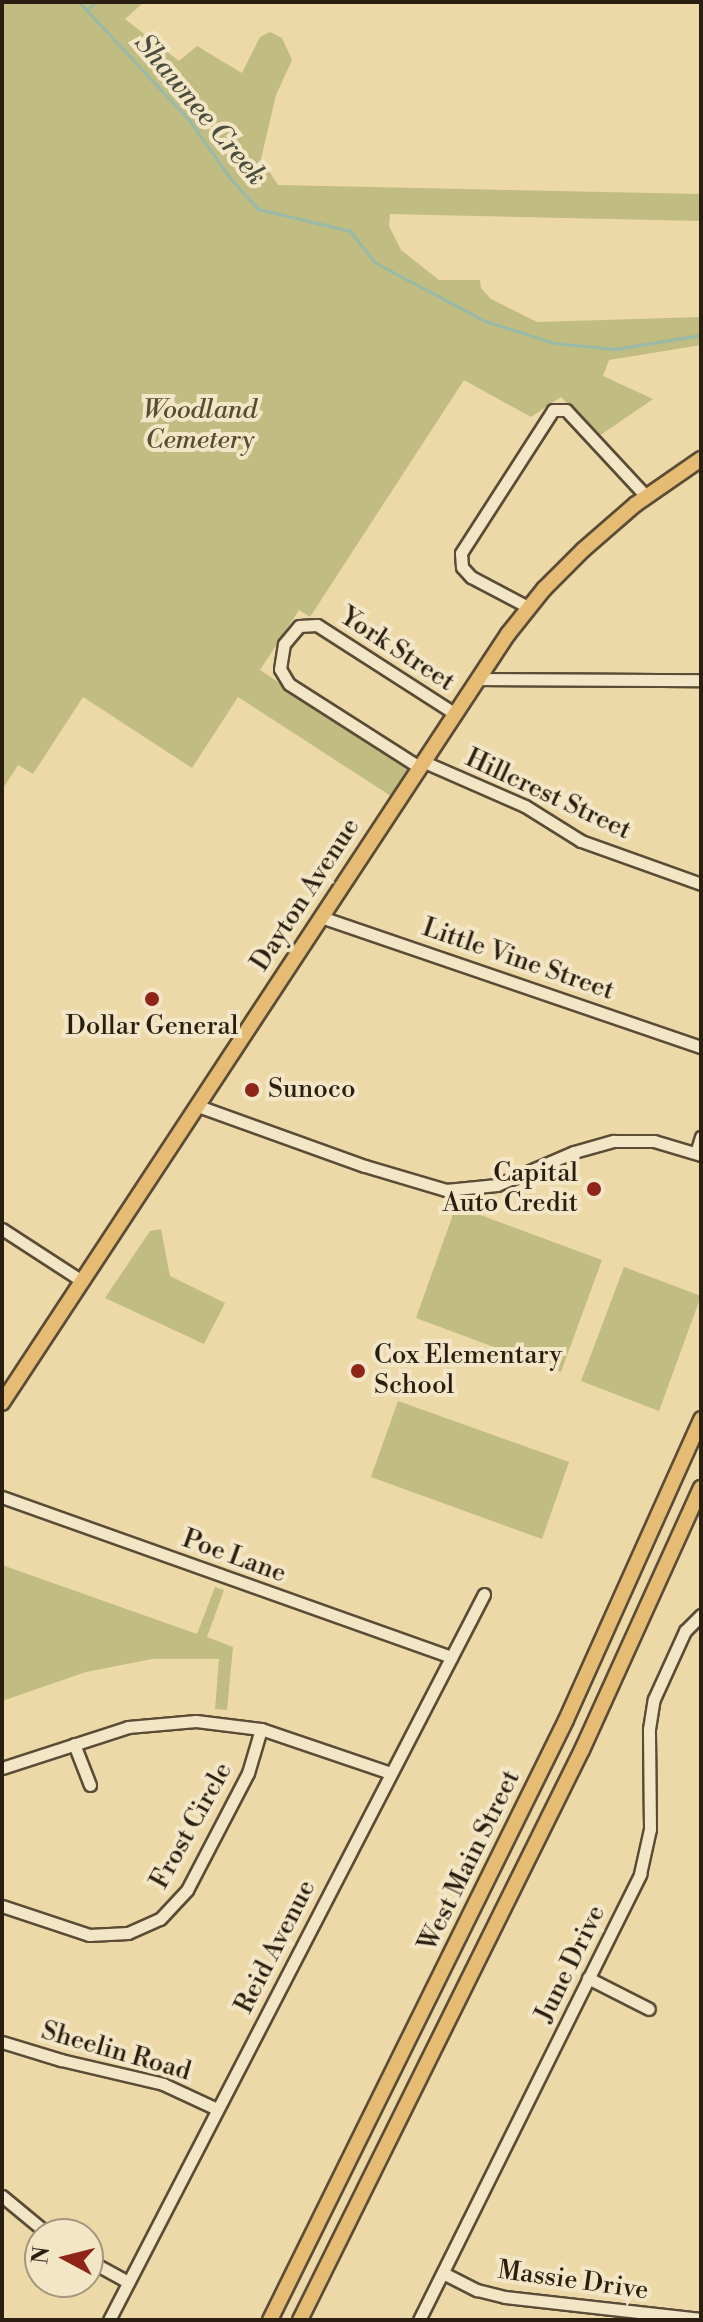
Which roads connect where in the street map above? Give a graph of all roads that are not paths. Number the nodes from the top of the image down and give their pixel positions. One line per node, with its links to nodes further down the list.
1 (701, 459): 2 (main road, Dayton Avenue)
2 (646, 496): 3 (main road, Dayton Avenue); 3 (street)
3 (528, 607): 4 (main road, Dayton Avenue)
4 (477, 679): 5 (street); 6 (main road, Dayton Avenue)
5 (701, 680)
6 (454, 713): 7 (main road, Dayton Avenue); 7 (street, York Street)
7 (421, 764): 8 (street, Hillcrest Street); 9 (main road, Dayton Avenue)
8 (701, 884)
9 (321, 917): 10 (street, Little Vine Street); 11 (main road, Dayton Avenue)
10 (701, 1047)
11 (198, 1106): 13 (street); 15 (main road, Dayton Avenue)
12 (701, 1137): 13 (street)
13 (699, 1154)
14 (2, 1230): 15 (street)
15 (82, 1281): 16 (main road, Dayton Avenue)
16 (2, 1403)
17 (701, 1419): 40 (main road, West Main Street)
18 (701, 1488): 41 (main road, West Main Street)
19 (2, 1497): 22 (street, Poe Lane)
20 (484, 1594): 22 (street, Reid Avenue)
21 (701, 1615): 29 (street, June Drive)
22 (451, 1657): 26 (street, Reid Avenue)
23 (261, 1729): 24 (street); 26 (street); 28 (street, Frost Circle)
24 (74, 1744): 25 (street); 27 (street)
25 (2, 1768)
26 (390, 1773): 32 (street, Reid Avenue)
27 (90, 1785)
28 (2, 1906)
29 (588, 1978): 30 (street); 36 (street, June Drive)
30 (649, 2009)
31 (2, 2042): 32 (street, Sheelin Road)
32 (217, 2109): 37 (street, Reid Avenue)
33 (2, 2196): 34 (street)
34 (29, 2218)
35 (104, 2269): 37 (street)
36 (443, 2273): 38 (street, Massie Drive); 42 (street, June Drive)
37 (128, 2282): 39 (street, Reid Avenue)
38 (701, 2319)
39 (109, 2320)
40 (270, 2320)
41 (300, 2320)
42 (419, 2320)

